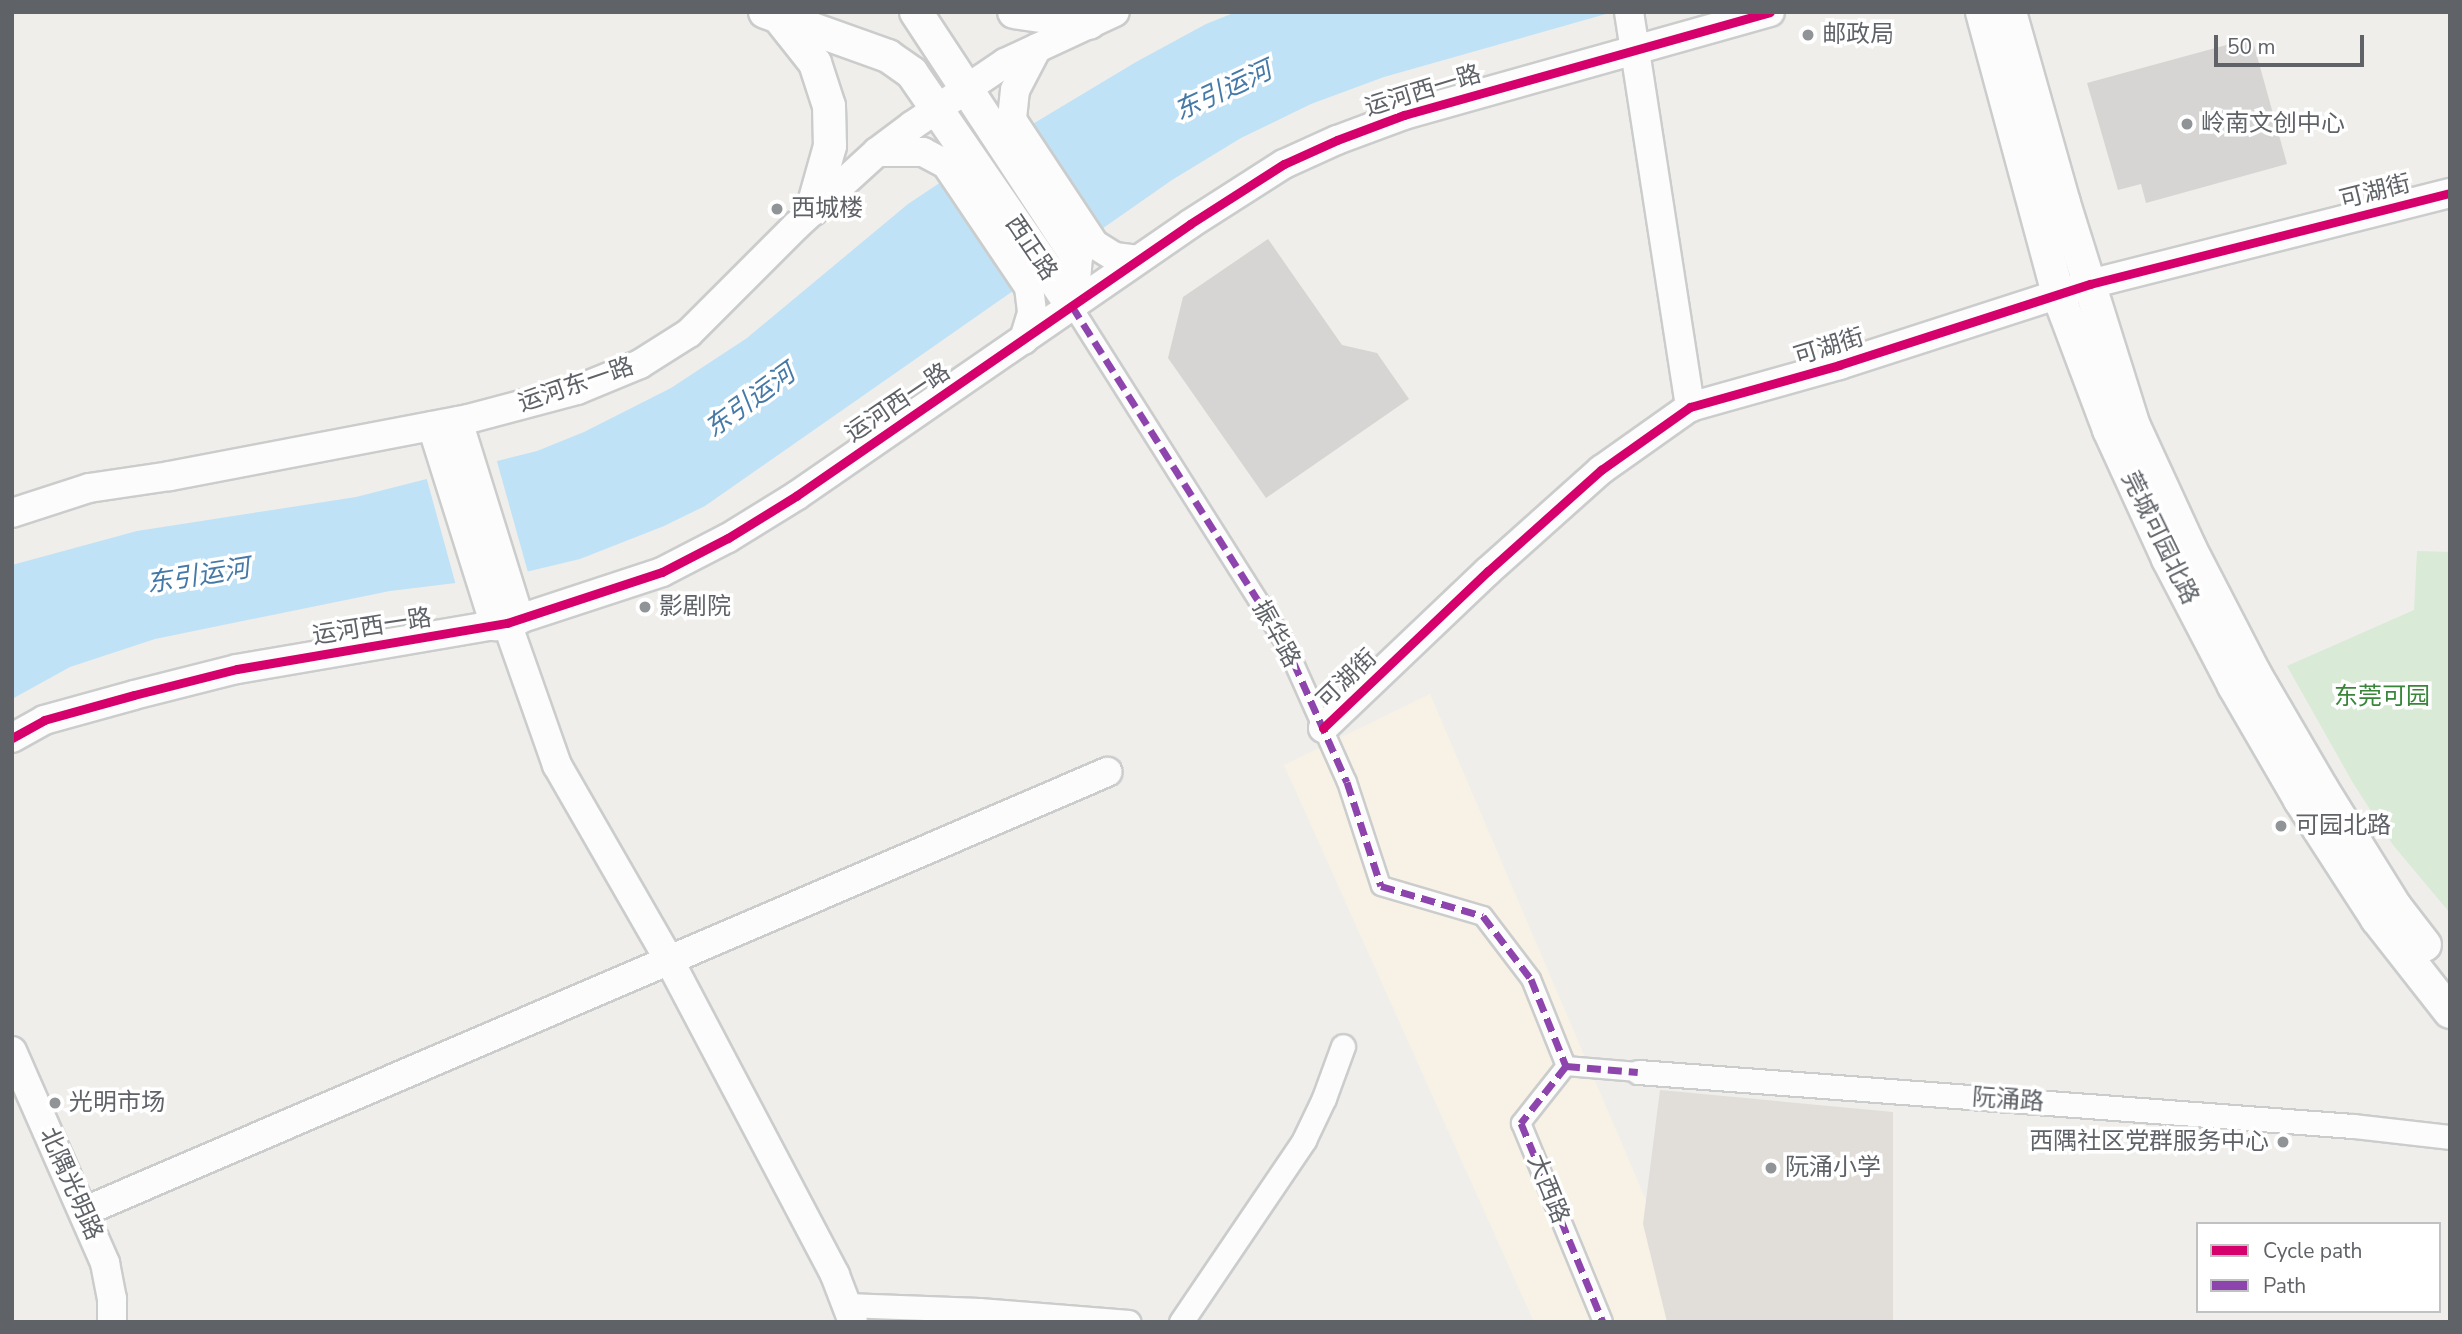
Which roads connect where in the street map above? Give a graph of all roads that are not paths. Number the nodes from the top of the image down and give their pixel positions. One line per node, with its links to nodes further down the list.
1 (916, 12): 11 (main road, 西正路)
2 (1014, 12): 8 (main road)
3 (1770, 12): 10 (street, 运河西一路)
4 (1982, 12): 22 (main road, 莞城可园北路)
5 (2010, 12): 21 (main road, 莞城可园北路)
6 (773, 16): 12 (main road, 西正路); 17 (main road)
7 (1630, 16): 10 (street)
8 (1102, 18): 9 (street, 运河东一路)
9 (1037, 48): 11 (street, 运河东一路); 13 (street)
10 (1637, 49): 19 (street, 运河西一路); 25 (street)
11 (964, 89): 12 (street, 运河东一路); 13 (main road, 西正路)
12 (937, 108): 14 (street, 运河东一路); 15 (main road, 西正路)
13 (1004, 126): 18 (main road, 西正路)
14 (877, 152): 15 (street); 17 (street, 运河东一路)
15 (957, 157): 20 (main road, 西正路)
16 (2450, 193): 21 (street, 可湖街)
17 (812, 211): 26 (street, 运河东一路)
18 (1085, 250): 19 (street); 23 (main road, 西正路)
19 (1138, 260): 23 (street, 运河西一路)
20 (1038, 281): 23 (main road, 西正路); 24 (street)
21 (2090, 284): 22 (street, 可湖街); 33 (main road, 莞城可园北路)
22 (2058, 294): 25 (street, 可湖街); 34 (main road, 莞城可园北路)
23 (1072, 306): 24 (street, 运河西一路); 29 (street, 振华路)
24 (1024, 340): 28 (street, 运河西一路)
25 (1689, 407): 29 (street, 可湖街)
26 (445, 423): 27 (street, 运河东一路); 28 (street)
27 (12, 513)
28 (505, 616): 30 (street, 运河西一路); 32 (street)
29 (1323, 728): 36 (street, 振华路)
30 (12, 738)
31 (1107, 772): 32 (street)
32 (668, 958): 40 (street); 41 (street)
33 (2450, 977)
34 (2450, 1012)
35 (1343, 1046): 44 (street)
36 (1566, 1066): 38 (street, 阮涌路); 45 (street, 大西路)
37 (16, 1069): 40 (street, 北隅光明路)
38 (1638, 1072): 39 (street, 阮涌路)
39 (2450, 1137)
40 (83, 1212): 42 (street, 北隅光明路)
41 (850, 1313): 43 (street)
42 (112, 1322)
43 (1129, 1322)
44 (1181, 1322)
45 (1603, 1322)

